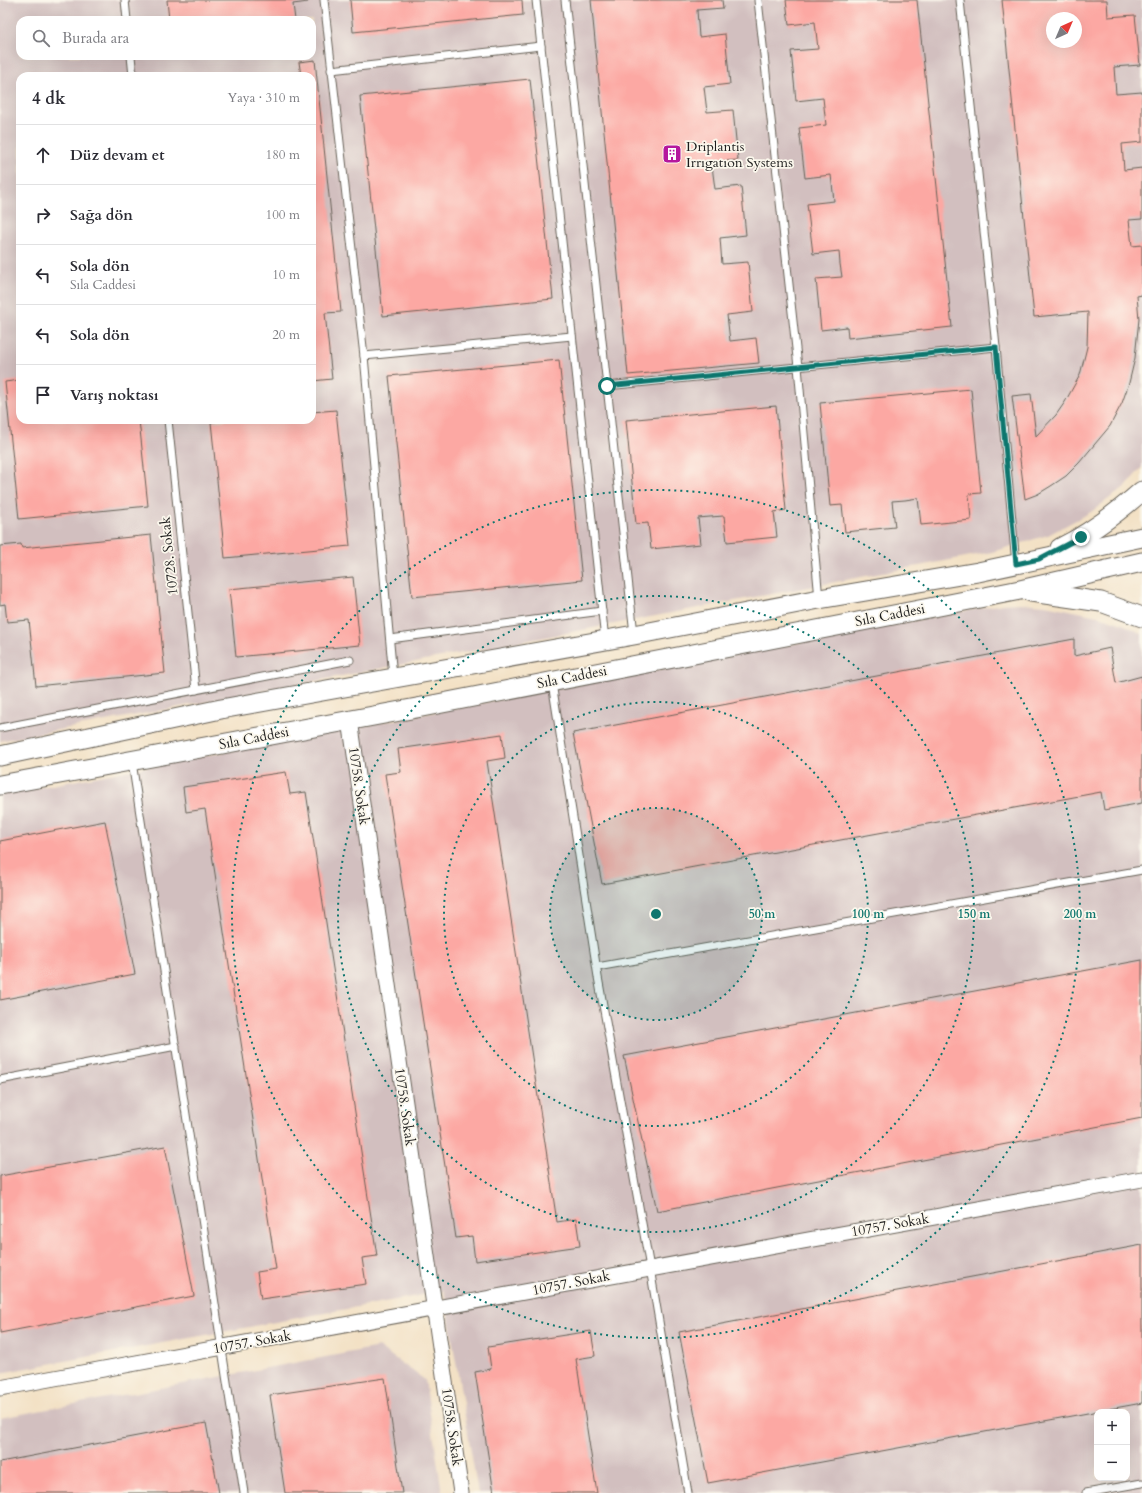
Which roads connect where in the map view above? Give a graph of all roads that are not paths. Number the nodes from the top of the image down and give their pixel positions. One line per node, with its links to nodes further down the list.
1 (125, 0): 7 (lane)
2 (324, 0): 10 (lane)
3 (536, 0): 8 (lane)
4 (565, 0): 16 (lane)
5 (758, 0): 15 (lane)
6 (960, 0): 13 (lane)
7 (127, 16)
8 (541, 46): 10 (lane); 12 (lane)
9 (131, 60): 11 (lane)
10 (331, 70): 14 (lane)
11 (133, 72)
12 (572, 336): 14 (lane); 25 (lane)
13 (996, 347): 15 (lane); 22 (lane)
14 (364, 356): 28 (lane)
15 (798, 367): 16 (lane); 24 (lane)
16 (607, 386): 27 (lane)
17 (168, 424): 33 (lane, 10728. Sokak)
18 (1142, 490): 20 (street)
19 (1142, 537): 20 (street, Sıla Caddesi)
20 (1039, 559): 22 (street, Sıla Caddesi)
21 (1142, 562): 23 (street, Sıla Caddesi)
22 (1016, 564): 24 (street, Sıla Caddesi)
23 (1020, 590): 26 (street); 32 (street, Sıla Caddesi)
24 (819, 599): 27 (street, Sıla Caddesi)
25 (602, 610): 28 (lane); 29 (lane)
26 (1142, 617)
27 (634, 635): 29 (street, Sıla Caddesi)
28 (390, 639): 31 (lane)
29 (605, 640): 31 (street, Sıla Caddesi)
30 (350, 660): 33 (lane)
31 (393, 677): 36 (street, Sıla Caddesi)
32 (552, 681): 34 (street, Sıla Caddesi); 40 (lane)
33 (196, 690): 35 (lane)
34 (350, 720): 37 (street, Sıla Caddesi); 45 (street, 10758. Sokak)
35 (0, 728)
36 (0, 756)
37 (132, 761): 38 (street, Sıla Caddesi); 41 (lane)
38 (0, 786)
39 (1142, 870): 40 (lane)
40 (597, 967): 44 (lane)
41 (176, 1046): 42 (lane); 46 (lane)
42 (0, 1080)
43 (1142, 1179): 44 (street, 10757. Sokak)
44 (650, 1268): 45 (street, 10757. Sokak); 51 (lane)
45 (434, 1308): 46 (street, 10757. Sokak); 50 (street, 10758. Sokak)
46 (222, 1347): 47 (street, 10757. Sokak); 49 (lane)
47 (0, 1388)
48 (1142, 1483): 52 (lane)
49 (244, 1493)
50 (461, 1493)
51 (688, 1493)
52 (1086, 1493)

